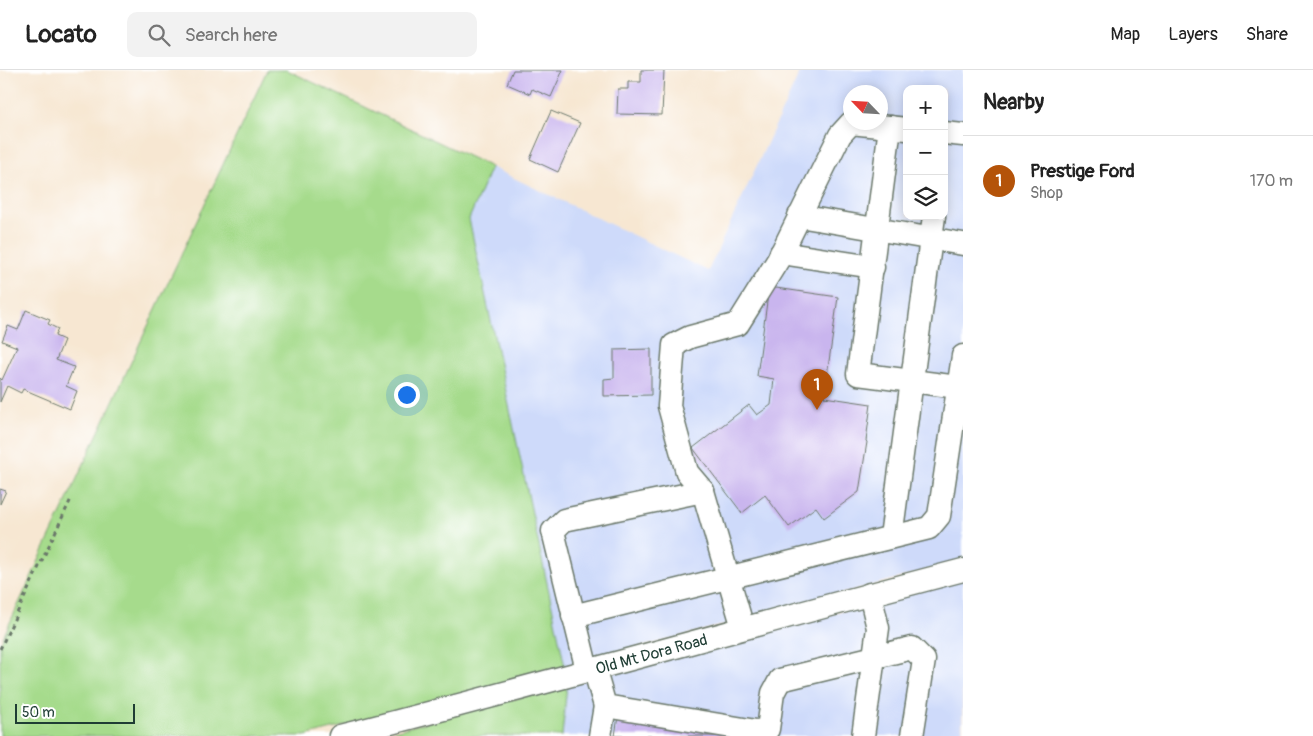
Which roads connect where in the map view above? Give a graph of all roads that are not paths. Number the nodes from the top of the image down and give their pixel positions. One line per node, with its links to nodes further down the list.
1 (898, 128): 2 (street); 4 (street)
2 (799, 216): 4 (street); 7 (street)
3 (933, 220): 5 (street)
4 (878, 229): 5 (street); 8 (street)
5 (931, 238): 6 (street); 10 (street)
6 (963, 244)
7 (781, 253): 8 (street); 12 (street)
8 (873, 267): 10 (street)
9 (963, 356): 11 (street)
10 (912, 381): 11 (street); 13 (street)
11 (958, 387): 13 (street)
12 (703, 491): 15 (street); 17 (street)
13 (891, 537): 15 (street)
14 (963, 570): 16 (street, Old Mt Dora Road)
15 (728, 578): 17 (street); 18 (street)
16 (870, 594): 18 (street, Old Mt Dora Road); 19 (street)
17 (573, 616): 20 (street)
18 (743, 628): 20 (street, Old Mt Dora Road)
19 (875, 657): 21 (street); 24 (street); 25 (street)
20 (590, 669): 21 (street); 22 (street, Old Mt Dora Road)
21 (605, 706): 23 (street)
22 (340, 736)
23 (600, 736)
24 (863, 736)
25 (912, 736)

